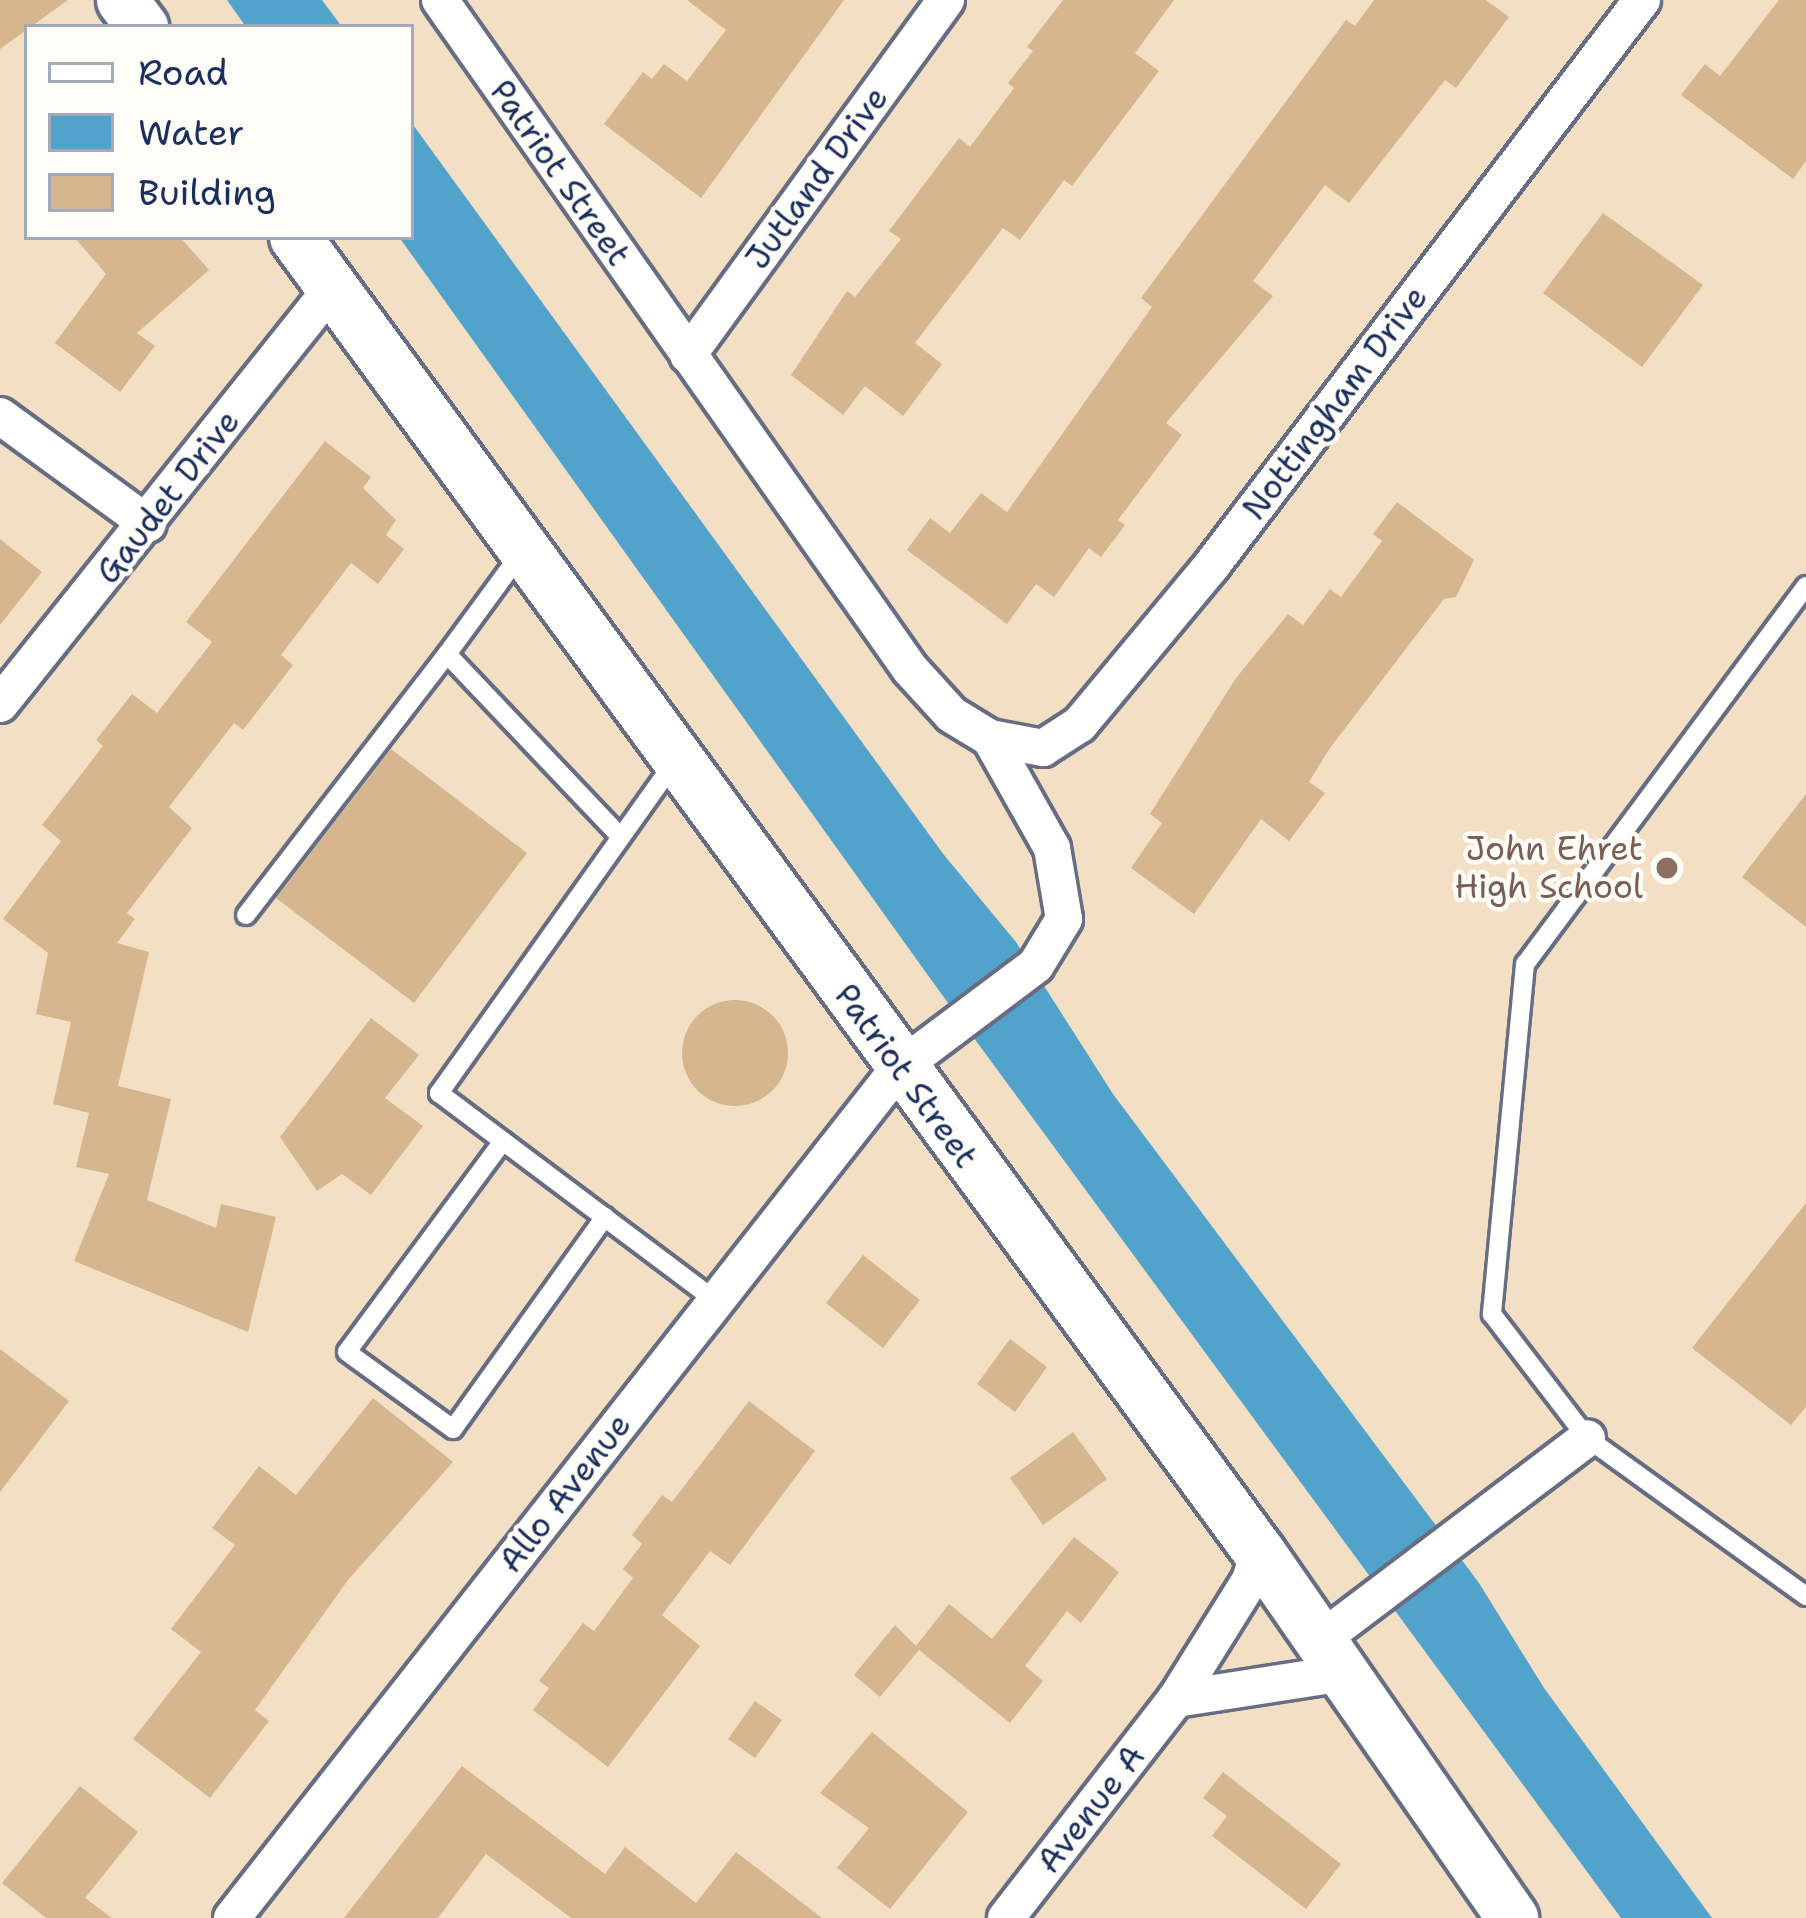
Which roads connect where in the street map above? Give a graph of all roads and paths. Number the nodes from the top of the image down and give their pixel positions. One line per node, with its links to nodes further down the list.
1 (440, 0): 6 (street, Patriot Street)
2 (946, 0): 6 (street, Jutland Drive)
3 (1642, 0): 13 (street, Nottingham Drive)
4 (297, 240): 5 (main road, Patriot Street)
5 (332, 288): 8 (street, Gaudet Drive); 9 (main road, Patriot Street)
6 (688, 355): 13 (street, Patriot Street)
7 (0, 416): 8 (street)
8 (148, 524): 12 (street, Gaudet Drive)
9 (523, 549): 11 (lane); 14 (main road, Patriot Street)
10 (1806, 586): 21 (lane)
11 (447, 654): 15 (lane); 16 (lane)
12 (0, 704)
13 (990, 738): 17 (street, Allo Avenue)
14 (676, 761): 15 (lane); 17 (main road, Patriot Street)
15 (617, 833): 18 (lane)
16 (247, 915)
17 (899, 1068): 20 (street, Allo Avenue); 22 (main road, Patriot Street)
18 (502, 1141): 19 (lane); 19 (lane)
19 (605, 1217): 20 (lane)
20 (716, 1301): 26 (street, Allo Avenue)
21 (1587, 1438): 23 (lane); 24 (street)
22 (1259, 1552): 24 (main road, Patriot Street); 25 (street, Avenue A)
23 (1806, 1596)
24 (1340, 1642): 25 (street); 28 (main road, Patriot Street)
25 (1176, 1700): 27 (street, Avenue A)
26 (232, 1918)
27 (1006, 1918)
28 (1512, 1918)

